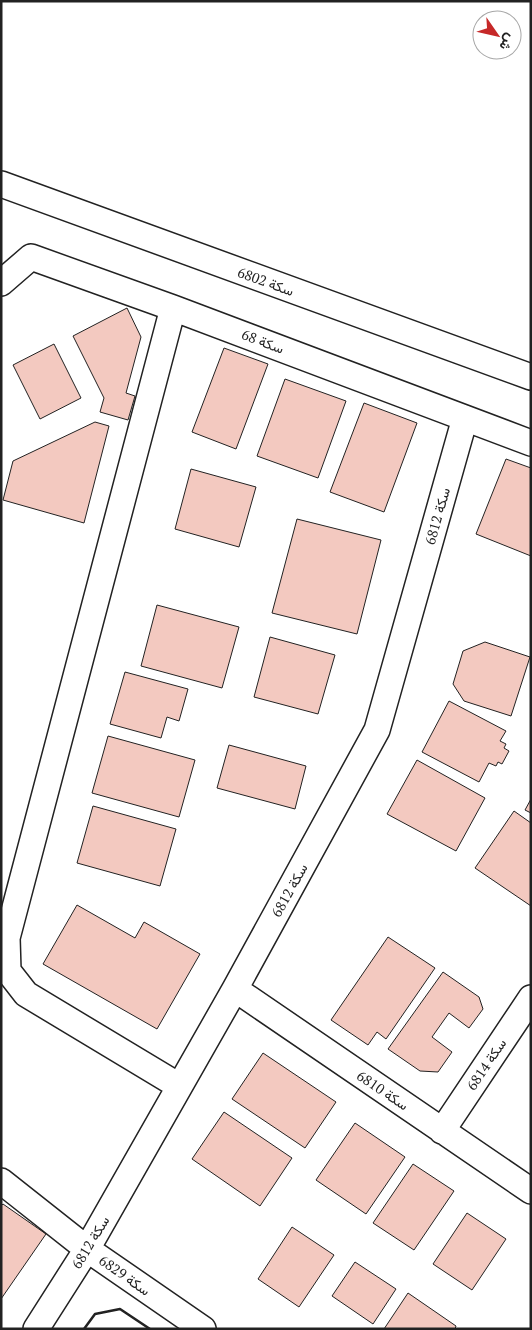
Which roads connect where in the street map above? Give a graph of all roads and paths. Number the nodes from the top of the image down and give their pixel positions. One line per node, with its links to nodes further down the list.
1 (1, 184): 4 (street, سكة 6802)
2 (1, 284): 3 (street, 68 سكة)
3 (174, 308): 5 (street, 68 سكة); 9 (street)
4 (531, 377)
5 (465, 418): 6 (street, 68 سكة); 7 (street, سكة 6812)
6 (531, 442)
7 (235, 989): 9 (street, سكة 6812); 10 (street, سكة 6810)
8 (531, 998): 10 (street, سكة 6814)
9 (179, 1086): 13 (street, سكة 6812)
10 (442, 1131): 12 (street, سكة 6810)
11 (1, 1181): 13 (street, سكة 6829)
12 (531, 1191)
13 (87, 1249): 14 (street, سكة 6812); 15 (street, سكة 6829)
14 (36, 1329)
15 (203, 1329)

